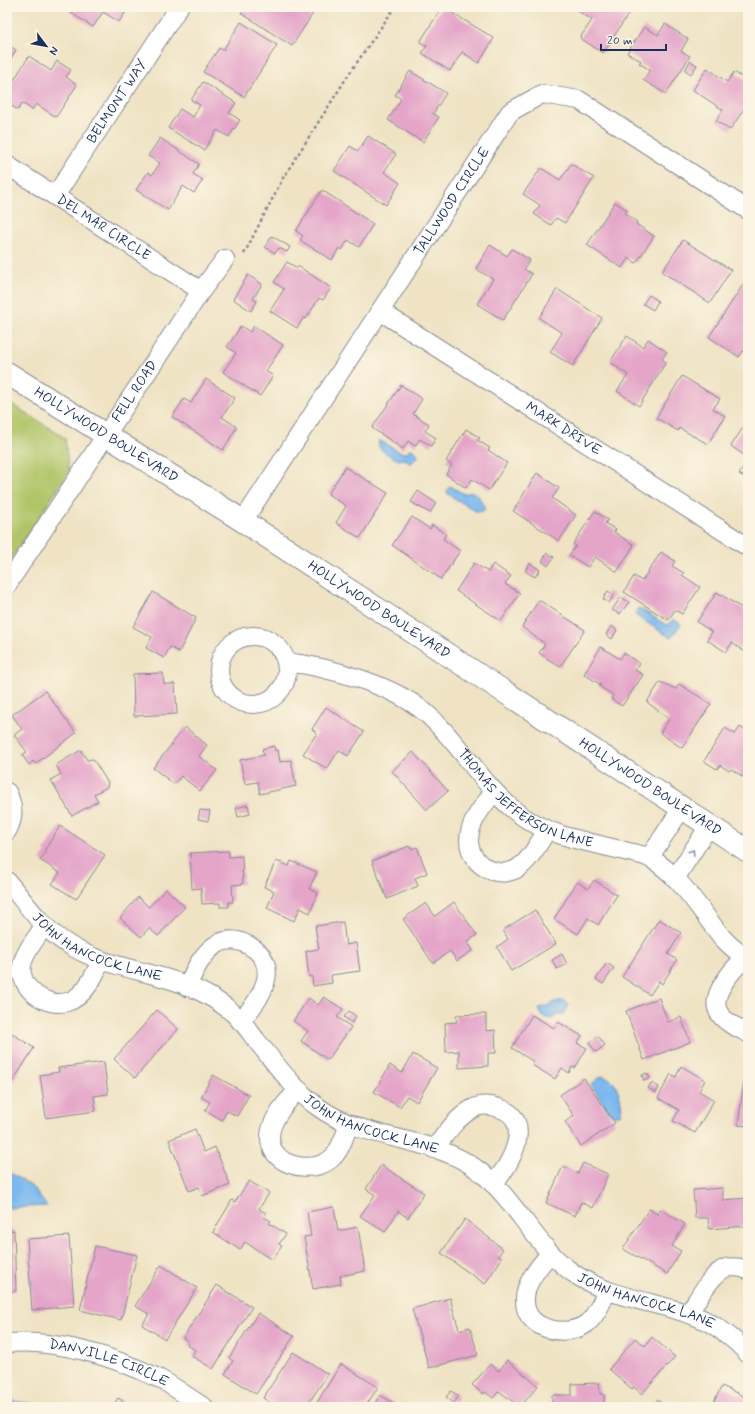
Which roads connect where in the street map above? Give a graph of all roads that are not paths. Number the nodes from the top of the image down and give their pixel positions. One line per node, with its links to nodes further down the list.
1 (178, 7): 3 (street, BELMONT WAY)
2 (7, 165): 3 (street, DEL MAR CIRCLE)
3 (55, 196): 6 (street, DEL MAR CIRCLE)
4 (748, 210): 7 (street, TALLWOOD CIRCLE)
5 (226, 259): 6 (street, FELL ROAD)
6 (201, 291): 9 (street, FELL ROAD)
7 (380, 311): 10 (street, TALLWOOD CIRCLE); 11 (street, MARK DRIVE)
8 (7, 373): 9 (street, HOLLYWOOD BOULEVARD)
9 (105, 436): 10 (street, HOLLYWOOD BOULEVARD); 12 (street, FELL ROAD)
10 (243, 521): 16 (street, HOLLYWOOD BOULEVARD)
11 (748, 547)
12 (7, 585)
13 (286, 662): 15 (street, THOMAS JEFFERSON LANE)
14 (7, 792): 19 (street)
15 (494, 792): 18 (street, THOMAS JEFFERSON LANE); 18 (street)
16 (682, 808): 17 (street, HOLLYWOOD BOULEVARD); 21 (street)
17 (709, 826): 20 (street, HOLLYWOOD BOULEVARD); 22 (street, one-way to 17)
18 (547, 830): 21 (street, THOMAS JEFFERSON LANE)
19 (7, 831)
20 (748, 851)
21 (649, 858): 22 (street, THOMAS JEFFERSON LANE)
22 (676, 877): 25 (street, THOMAS JEFFERSON LANE)
23 (7, 881): 24 (street, JOHN HANCOCK LANE)
24 (45, 925): 26 (street, JOHN HANCOCK LANE); 26 (street)
25 (746, 959): 29 (street)
26 (101, 960): 27 (street, JOHN HANCOCK LANE)
27 (187, 987): 28 (street, JOHN HANCOCK LANE); 28 (street)
28 (240, 1021): 30 (street, JOHN HANCOCK LANE)
29 (748, 1033)
30 (299, 1090): 31 (street, JOHN HANCOCK LANE); 31 (street)
31 (349, 1124): 32 (street, JOHN HANCOCK LANE)
32 (434, 1149): 33 (street, JOHN HANCOCK LANE); 33 (street)
33 (493, 1184): 34 (street, JOHN HANCOCK LANE)
34 (550, 1253): 36 (street, JOHN HANCOCK LANE); 36 (street)
35 (748, 1270): 37 (street)
36 (608, 1291): 37 (street, JOHN HANCOCK LANE)
37 (688, 1314): 39 (street, JOHN HANCOCK LANE)
38 (7, 1343): 40 (street, DANVILLE CIRCLE)
39 (747, 1350)
40 (204, 1407)

